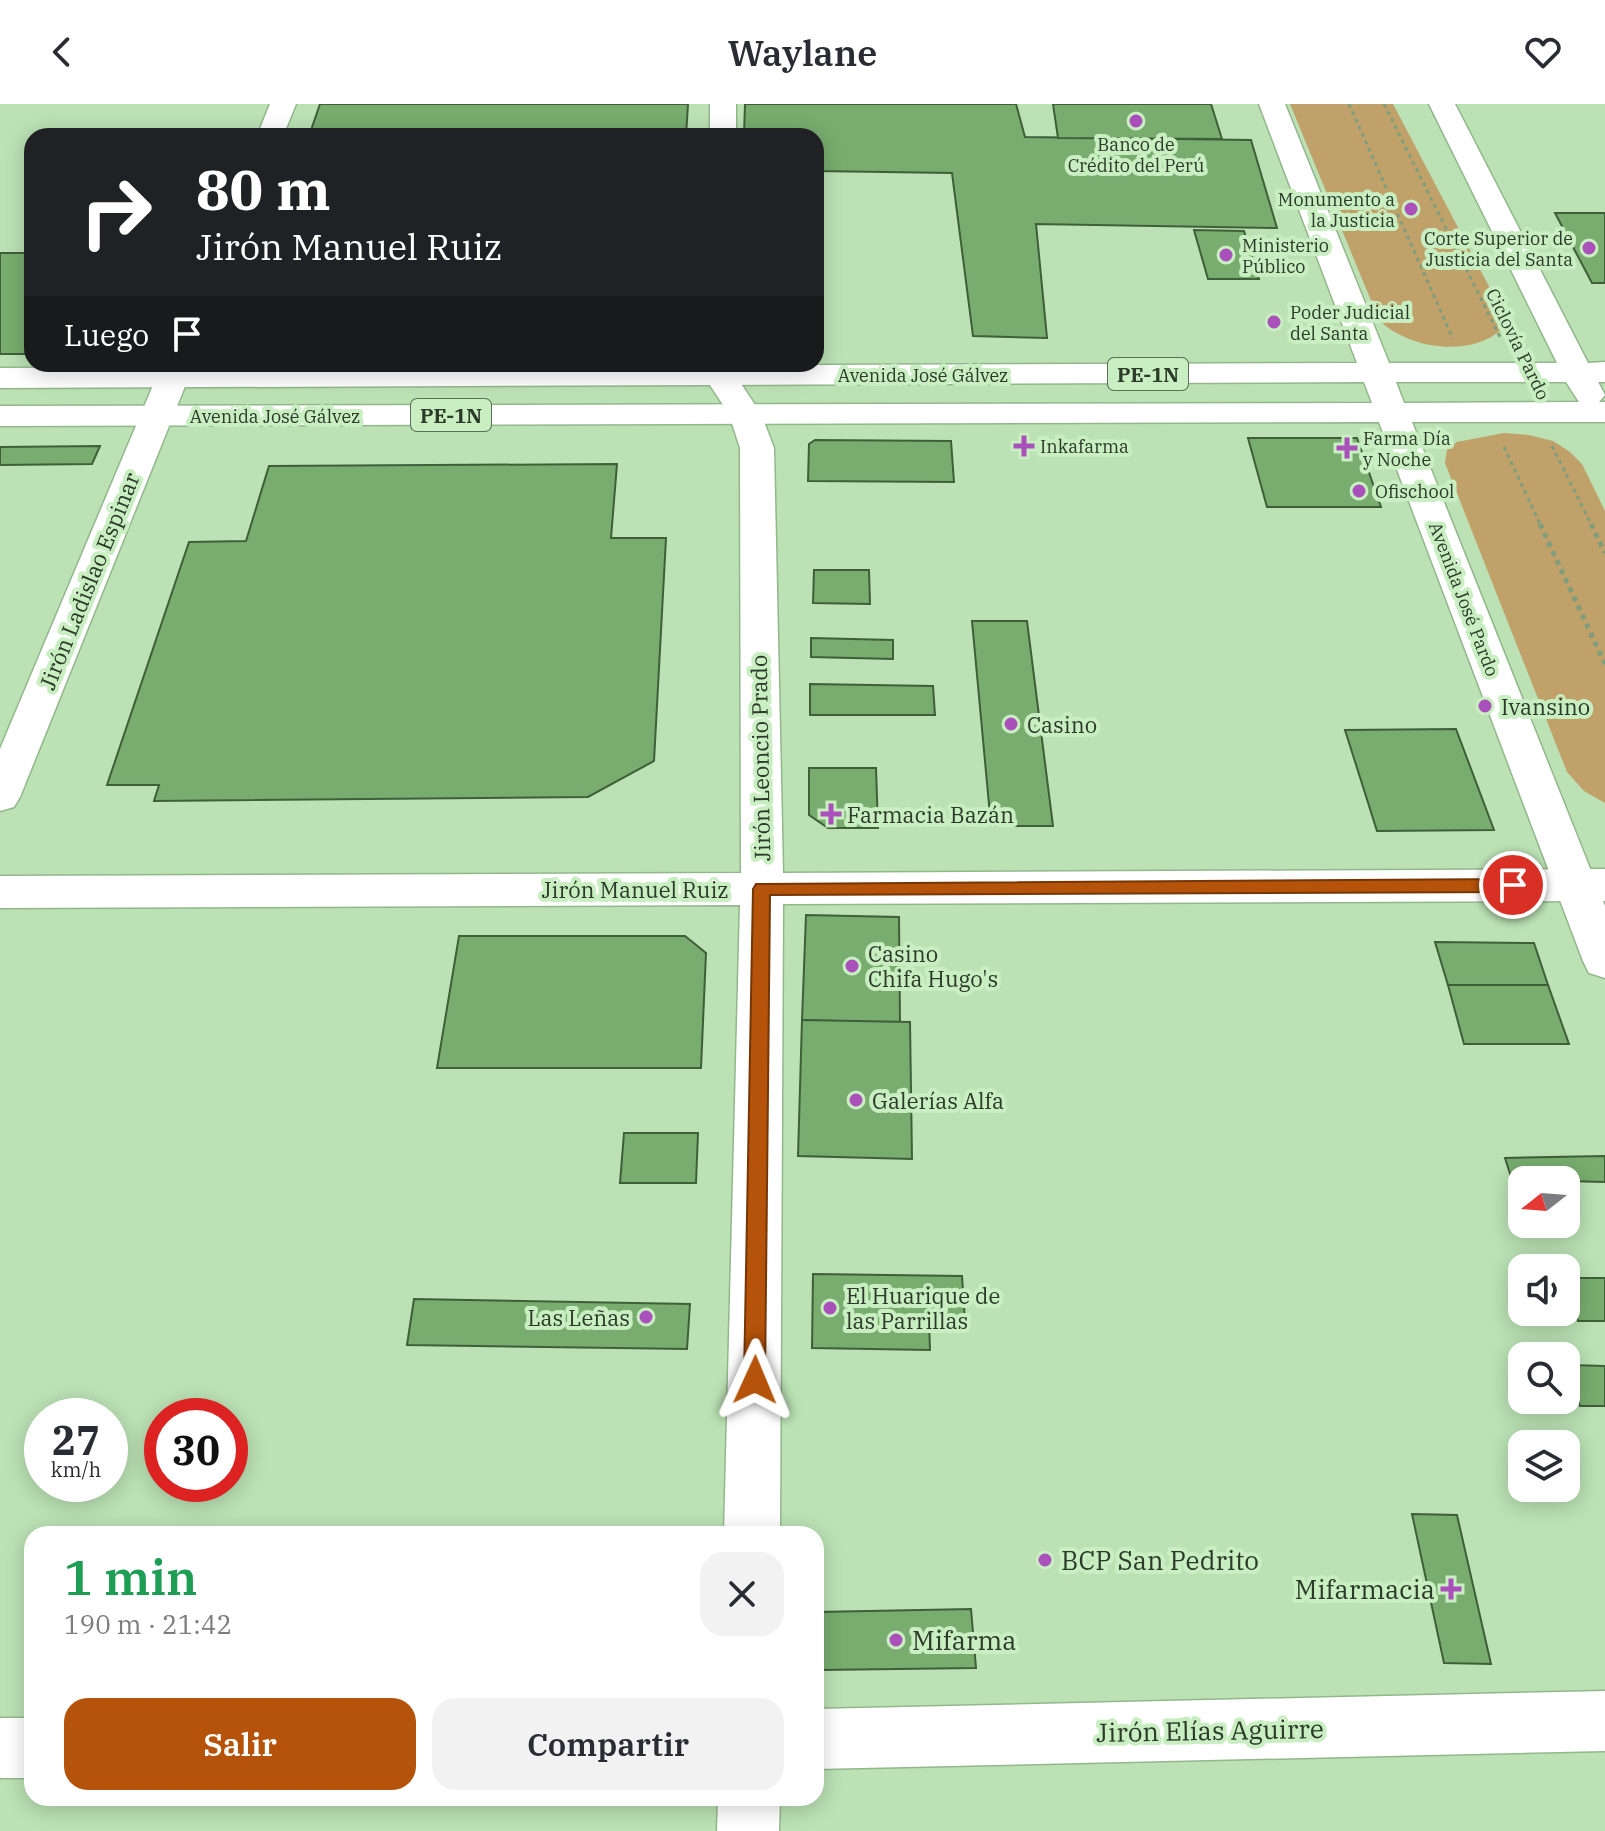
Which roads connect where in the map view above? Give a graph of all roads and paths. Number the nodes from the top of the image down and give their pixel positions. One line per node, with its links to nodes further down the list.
1 (283, 104): 7 (main road)
2 (723, 104): 8 (main road)
3 (1272, 104): 15 (main road, Avenida José Pardo)
4 (1349, 104): 16 (path)
5 (1384, 104): 13 (path, Ciclovía Pardo)
6 (1442, 104): 14 (main road)
7 (273, 128)
8 (723, 128)
9 (824, 370): 15 (main road, Avenida José Gálvez / PE-1N)
10 (151, 372): 17 (main road, Avenida José Gálvez / PE-1N)
11 (176, 372): 23 (main road, Jirón Ladislao Espinar)
12 (721, 372): 21 (main road, Jirón Leoncio Prado)
13 (1517, 372): 14 (main road, Avenida José Gálvez / PE-1N); 16 (main road, Avenida José Gálvez / PE-1N)
14 (1590, 372): 24 (main road)
15 (1376, 373): 16 (main road, Avenida José Gálvez / PE-1N); 19 (main road, Avenida José Pardo)
16 (1468, 373)
17 (0, 378)
18 (1488, 412): 19 (main road, Avenida José Gálvez / PE-1N); 20 (main road, Avenida José Gálvez / PE-1N); 26 (path)
19 (1392, 413): 21 (main road, Avenida José Gálvez / PE-1N); 28 (main road, Avenida José Pardo)
20 (1536, 413): 24 (main road, Avenida José Gálvez / PE-1N); 25 (path, Ciclovía Pardo)
21 (745, 414): 23 (main road, Avenida José Gálvez / PE-1N); 29 (main road, Jirón Leoncio Prado)
22 (0, 416): 23 (main road, Avenida José Gálvez / PE-1N)
23 (157, 416): 27 (main road, Jirón Ladislao Espinar)
24 (1603, 417)
25 (1605, 553)
26 (1605, 664)
27 (0, 797)
28 (1590, 885): 29 (main road, Jirón Manuel Ruiz); 31 (main road, Avenida José Pardo)
29 (762, 889): 30 (main road, Jirón Manuel Ruiz); 32 (main road, Jirón Leoncio Prado)
30 (0, 892)
31 (1605, 961)
32 (752, 1526)
33 (1605, 1721): 34 (main road, Jirón Elías Aguirre)
34 (824, 1739)
35 (0, 1748): 36 (main road)
36 (24, 1748)
37 (749, 1806): 38 (main road)
38 (748, 1831)

